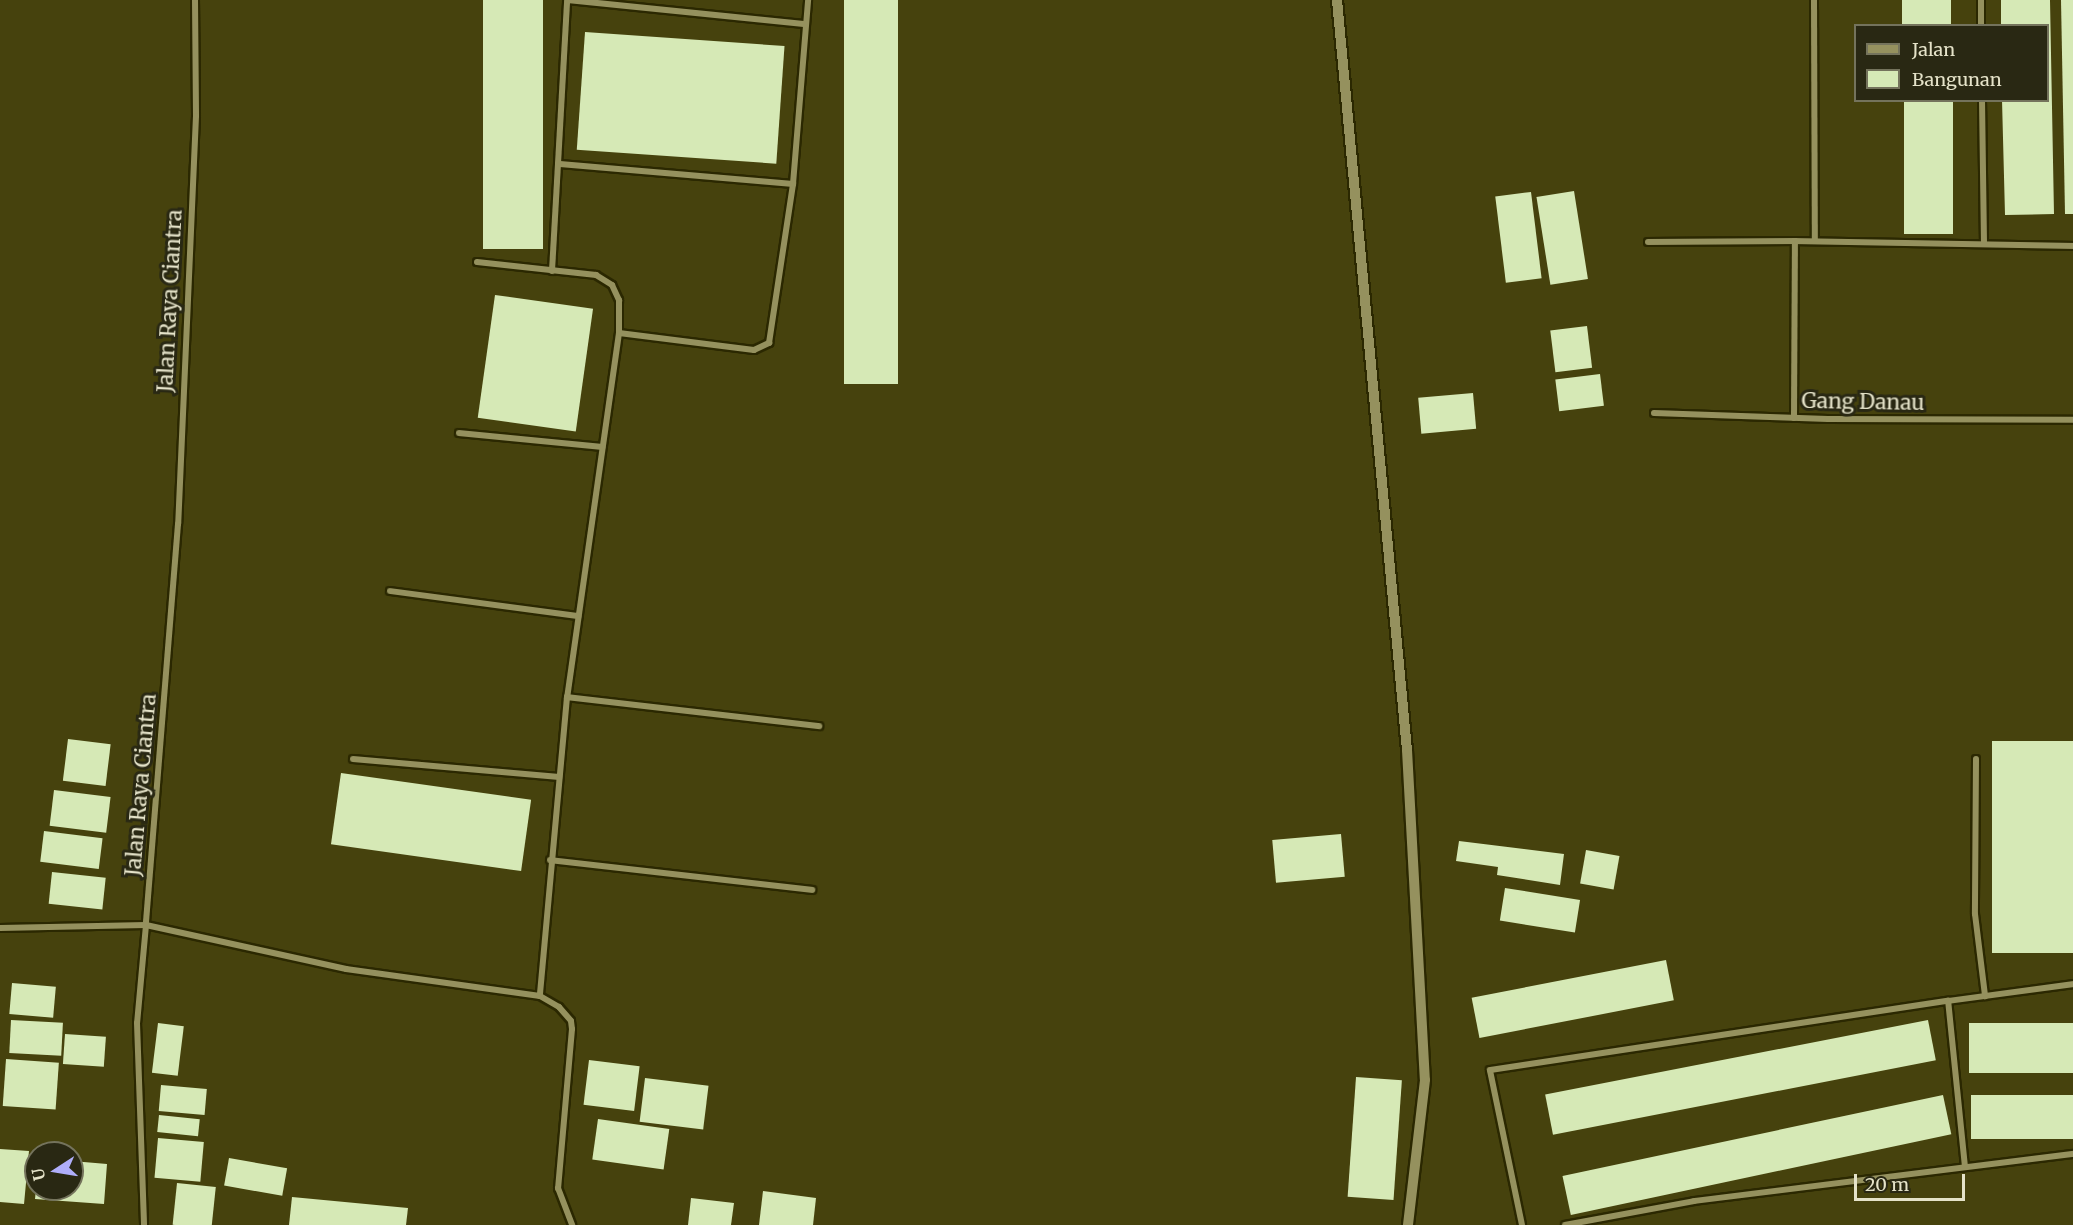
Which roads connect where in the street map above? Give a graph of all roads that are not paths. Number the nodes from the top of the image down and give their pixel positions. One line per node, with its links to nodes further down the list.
1 (195, 0): 34 (street, Jalan Raya Ciantra)
2 (567, 0): 7 (street); 10 (street)
3 (808, 0): 7 (street)
4 (1338, 0): 44 (street)
5 (1814, 0): 13 (street)
6 (1981, 0): 8 (street)
7 (806, 24): 11 (street)
8 (1981, 24)
9 (1982, 102): 15 (street)
10 (560, 164): 11 (street); 18 (street)
11 (793, 184): 19 (street)
12 (1795, 241): 13 (street); 14 (street); 21 (street)
13 (1815, 241): 15 (street)
14 (1648, 242)
15 (1984, 242): 16 (street)
16 (2073, 246)
17 (477, 262): 18 (street)
18 (552, 271): 19 (street)
19 (619, 333): 24 (street)
20 (1654, 412): 21 (street, Gang Danau)
21 (1794, 418): 22 (street, Gang Danau)
22 (2073, 420)
23 (459, 433): 24 (street)
24 (602, 447): 26 (street)
25 (390, 591): 26 (street)
26 (578, 616): 27 (street)
27 (567, 697): 28 (street); 31 (street)
28 (819, 726)
29 (353, 759): 31 (street)
30 (1976, 759): 38 (street)
31 (559, 777): 32 (street)
32 (550, 860): 33 (street); 37 (street)
33 (812, 890)
34 (146, 925): 35 (street); 37 (street); 42 (street, Jalan Raya Ciantra)
35 (0, 927)
36 (2073, 984): 38 (street)
37 (540, 996): 43 (street)
38 (1985, 996): 39 (street)
39 (1948, 1001): 41 (street); 45 (street)
40 (2073, 1154): 41 (street)
41 (1965, 1167): 46 (street)
42 (144, 1225)
43 (572, 1225)
44 (1408, 1225)
45 (1522, 1225)
46 (1565, 1225)

